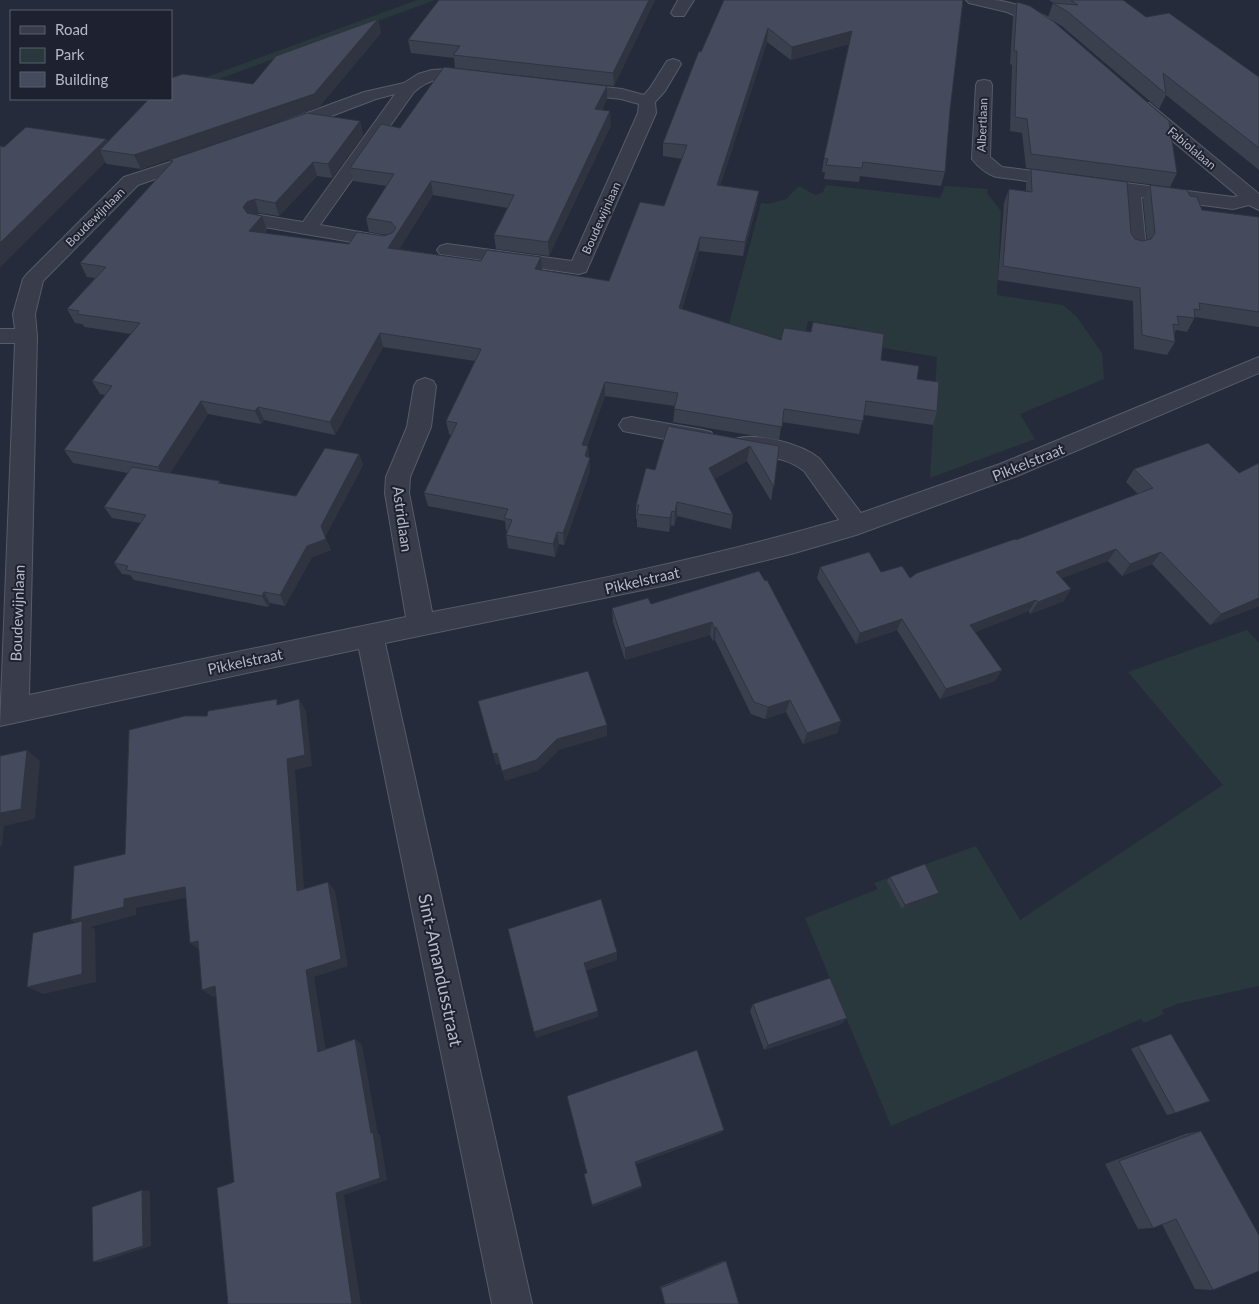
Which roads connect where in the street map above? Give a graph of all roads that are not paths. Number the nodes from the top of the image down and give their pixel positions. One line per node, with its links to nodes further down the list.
1 (974, 0): 2 (street)
2 (1063, 37)
3 (673, 64): 9 (street, Boudewijnlaan)
4 (497, 79): 7 (street)
5 (984, 85): 14 (street, Albertlaan)
6 (554, 86): 9 (street)
7 (408, 88): 10 (street); 11 (street)
8 (1127, 94): 15 (street, Fabiolalaan)
9 (647, 101): 20 (street, Boudewijnlaan)
10 (394, 109): 11 (street); 17 (street)
11 (335, 110): 12 (street)
12 (270, 133)
13 (224, 149): 22 (street, Boudewijnlaan)
14 (1131, 190): 15 (street, Albertlaan); 19 (street)
15 (1256, 202)
16 (260, 222): 17 (street)
17 (308, 230): 18 (street)
18 (387, 242)
19 (1136, 247)
20 (447, 250)
21 (0, 336): 22 (street)
22 (26, 336): 29 (street, Boudewijnlaan)
23 (1259, 364): 26 (street, Pikkelstraat)
24 (426, 386): 27 (street, Astridlaan)
25 (631, 425): 26 (street)
26 (856, 525): 27 (street, Pikkelstraat)
27 (421, 626): 28 (street, Pikkelstraat)
28 (370, 636): 29 (street, Pikkelstraat); 30 (street, Sint-Amandusstraat)
29 (7, 712)
30 (512, 1304)

